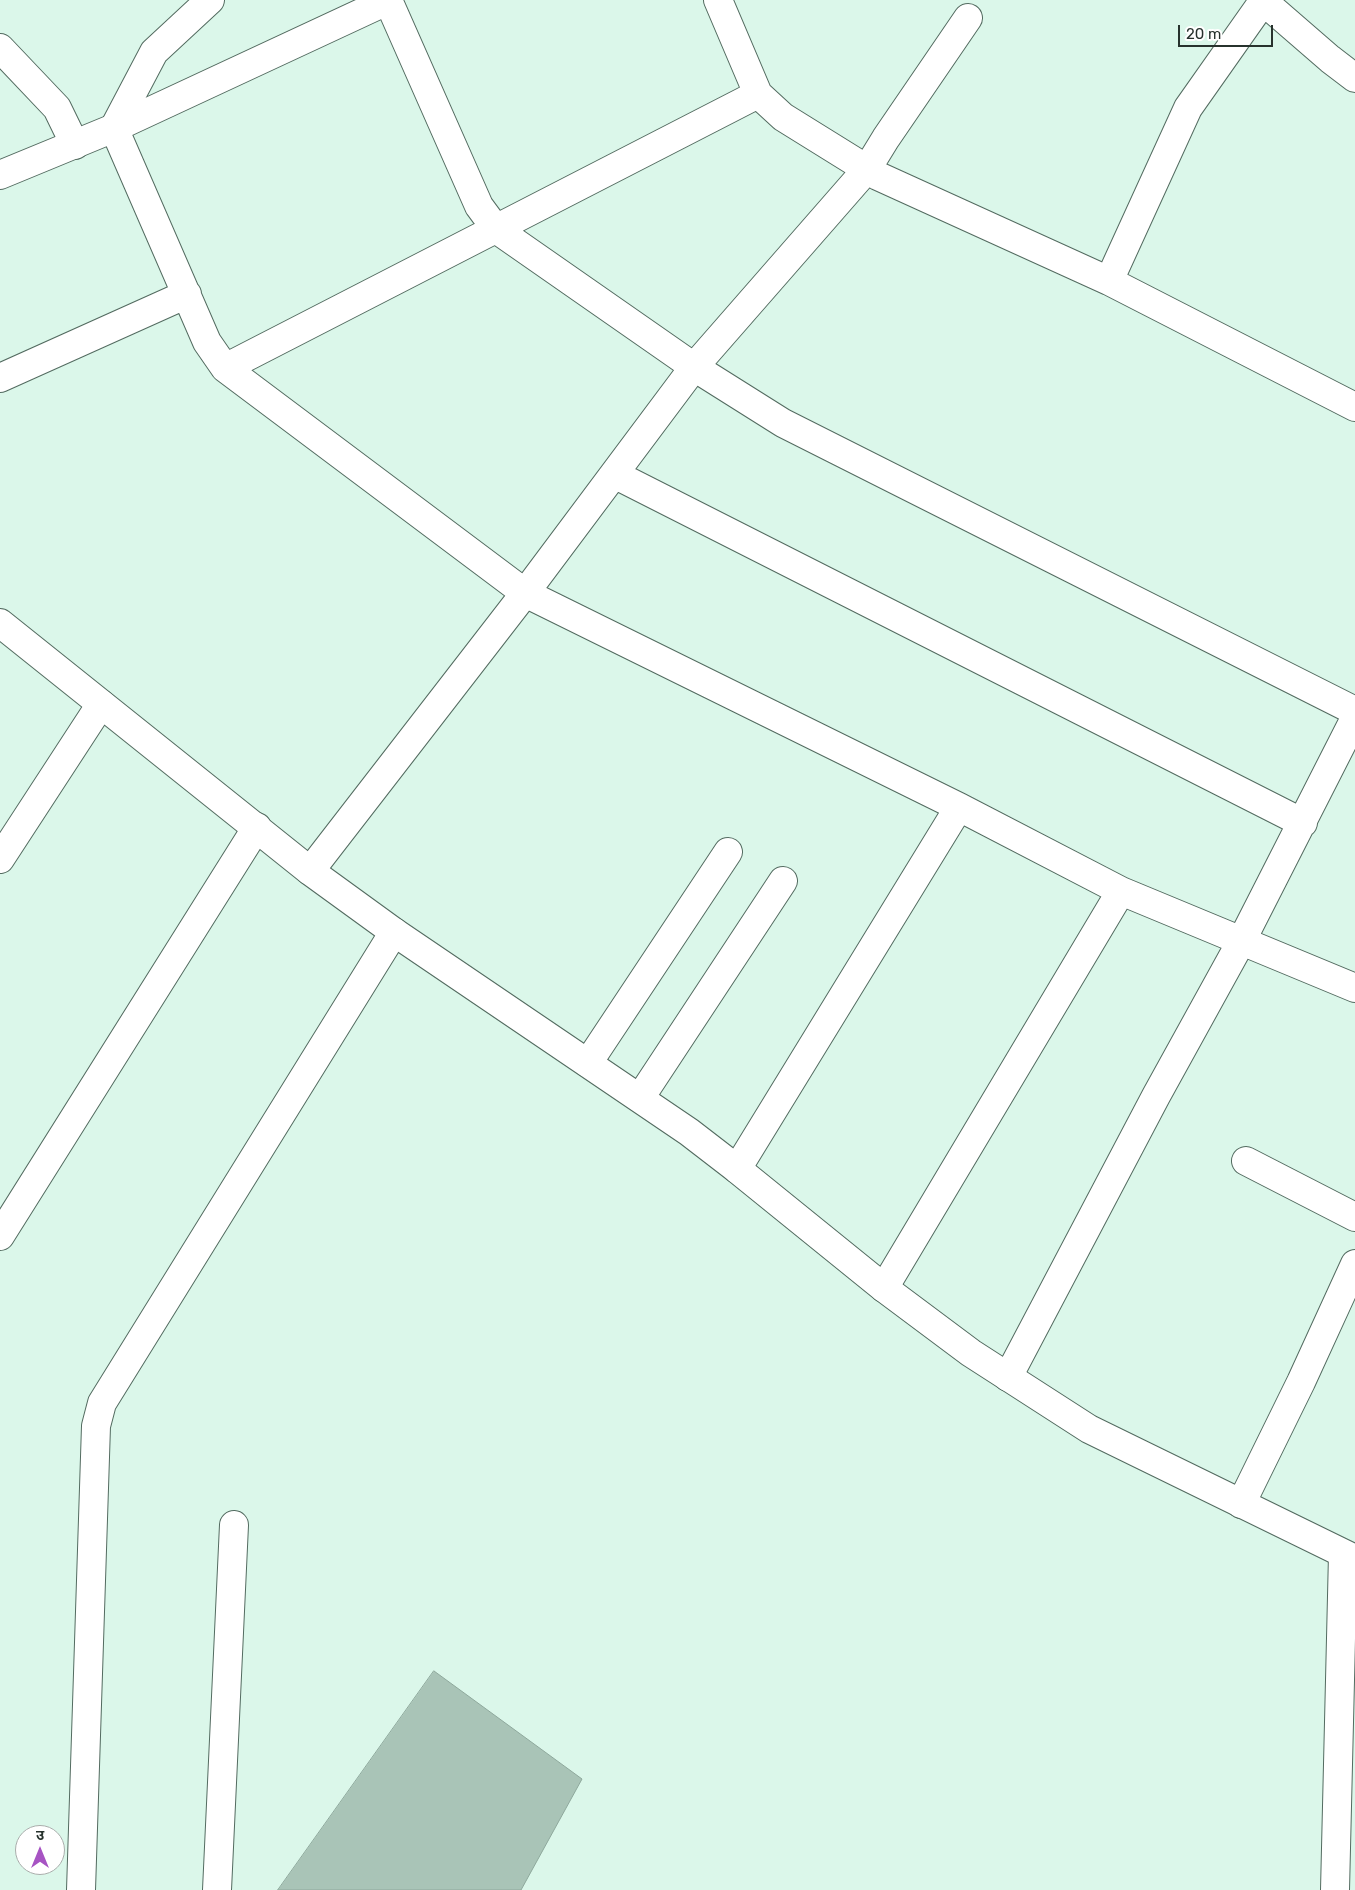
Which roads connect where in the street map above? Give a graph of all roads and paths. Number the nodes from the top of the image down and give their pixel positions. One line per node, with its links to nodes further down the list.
1 (210, 0): 9 (street)
2 (389, 0): 9 (street); 13 (street)
3 (718, 0): 8 (street)
4 (1264, 0): 7 (street); 14 (street)
5 (968, 18): 11 (street)
6 (0, 48): 10 (street)
7 (1355, 78)
8 (758, 94): 11 (street); 13 (street)
9 (114, 128): 10 (street); 15 (street)
10 (75, 144): 12 (street)
11 (867, 169): 14 (street); 16 (street)
12 (0, 176)
13 (496, 229): 16 (street); 17 (street)
14 (1109, 281): 19 (street)
15 (187, 294): 17 (street); 18 (street)
16 (694, 367): 20 (street); 24 (street)
17 (225, 368): 21 (street)
18 (0, 378)
19 (1355, 407)
20 (614, 474): 21 (street); 27 (street)
21 (525, 593): 26 (street); 31 (street)
22 (0, 623): 23 (street)
23 (102, 704): 28 (street); 30 (street)
24 (1355, 711)
25 (1355, 718): 27 (street)
26 (959, 807): 33 (street); 40 (street)
27 (1303, 823): 35 (street)
28 (257, 827): 31 (street); 42 (street)
29 (728, 852): 37 (street)
30 (0, 860)
31 (310, 870): 34 (street)
32 (783, 880): 38 (street)
33 (1121, 890): 35 (street); 44 (street)
34 (394, 932): 37 (street); 49 (street)
35 (1242, 940): 36 (street); 45 (street)
36 (1355, 988)
37 (588, 1062): 38 (street)
38 (640, 1098): 40 (street)
39 (1246, 1161): 41 (street)
40 (737, 1169): 44 (street)
41 (1355, 1217)
42 (0, 1236)
43 (1355, 1264): 46 (street)
44 (884, 1288): 45 (street)
45 (1008, 1377): 46 (street)
46 (1241, 1504): 48 (street)
47 (234, 1526): 50 (street)
48 (1349, 1557): 51 (street)
49 (81, 1890)
50 (218, 1890)
51 (1336, 1890)

